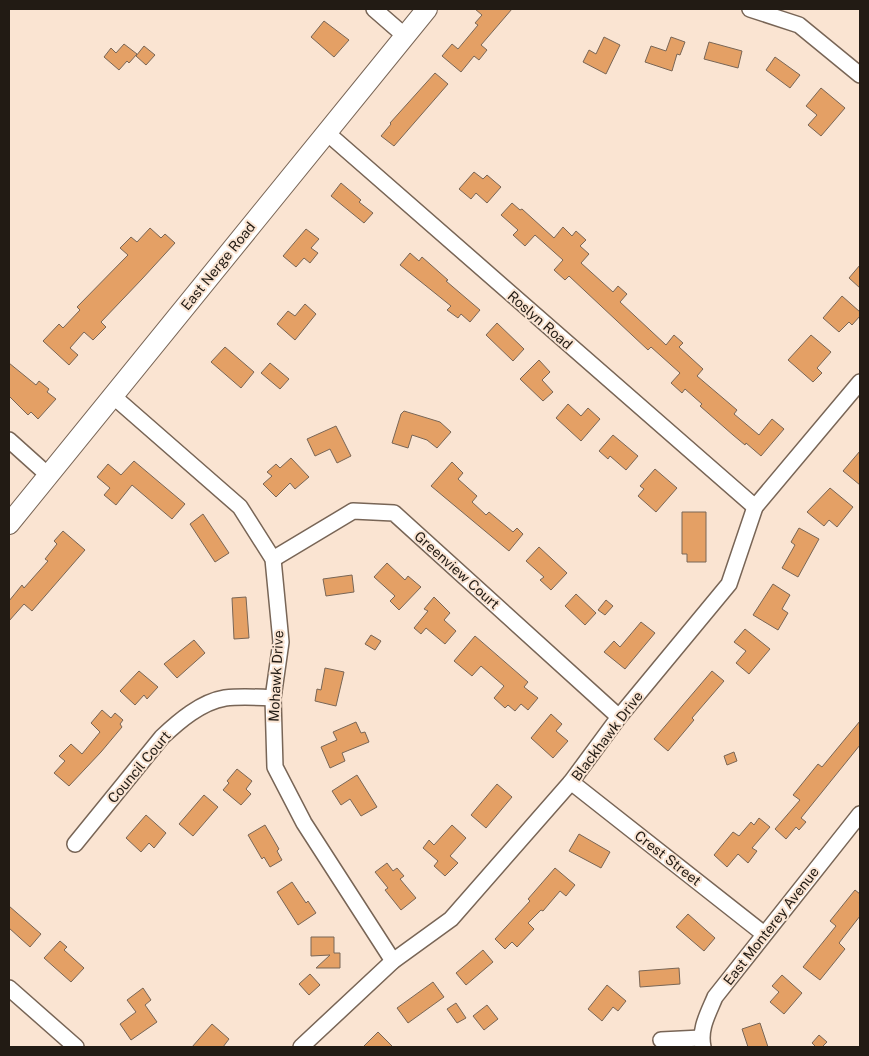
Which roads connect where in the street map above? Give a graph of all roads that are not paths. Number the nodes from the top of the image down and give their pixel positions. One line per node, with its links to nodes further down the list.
1 (374, 9): 4 (street)
2 (427, 9): 4 (main road, East Nerge Road)
3 (750, 9): 5 (street)
4 (404, 36): 6 (main road, East Nerge Road)
5 (860, 75)
6 (326, 132): 8 (main road, East Nerge Road); 11 (street, Roslyn Road)
7 (860, 382): 11 (street, Blackhawk Drive)
8 (113, 396): 10 (main road, East Nerge Road); 13 (street, Mohawk Drive)
9 (9, 440): 10 (street)
10 (48, 475): 12 (main road, East Nerge Road)
11 (754, 507): 15 (street, Blackhawk Drive)
12 (9, 524)
13 (273, 559): 14 (street, Mohawk Drive); 15 (street, Greenview Court)
14 (273, 698): 18 (street, Council Court); 20 (street, Mohawk Drive)
15 (619, 717): 16 (street, Blackhawk Drive)
16 (571, 782): 19 (street, Crest Street); 20 (street, Blackhawk Drive)
17 (860, 814): 19 (street, East Monterey Avenue)
18 (75, 844)
19 (764, 934): 23 (street, East Monterey Avenue)
20 (393, 961): 25 (street, Blackhawk Drive)
21 (9, 988): 24 (street)
22 (661, 1040): 23 (street)
23 (702, 1043)
24 (76, 1047)
25 (302, 1047)

